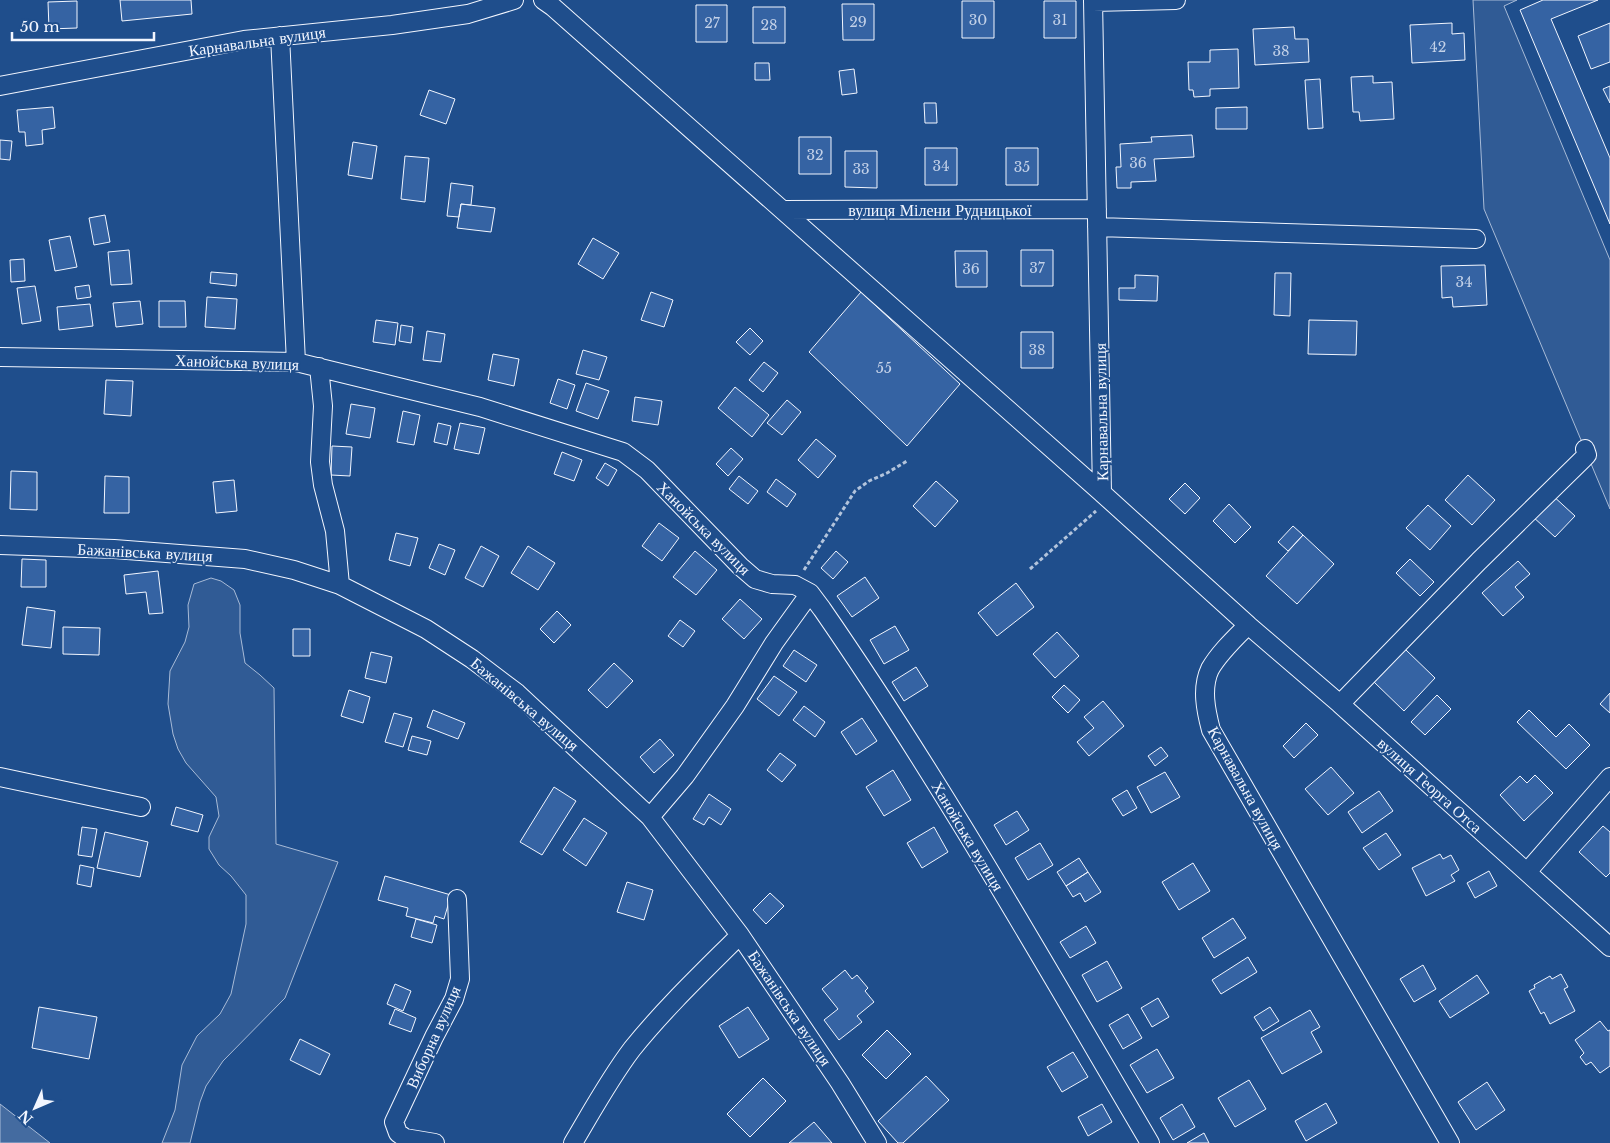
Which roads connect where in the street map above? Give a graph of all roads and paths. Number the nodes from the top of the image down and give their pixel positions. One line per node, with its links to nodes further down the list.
1 (514, 0): 5 (street, Карнавальна вулиця)
2 (543, 0): 8 (street)
3 (1176, 0): 4 (street, Карнавальна вулиця)
4 (1093, 1): 7 (street, Карнавальна вулиця)
5 (280, 36): 6 (street, Карнавальна вулиця); 12 (street)
6 (0, 86)
7 (1097, 209): 8 (street, вулиця Мілени Рудницької); 9 (street, Карнавальна вулиця)
8 (784, 210): 16 (street)
9 (1097, 227): 10 (street); 16 (street, Карнавальна вулиця)
10 (1476, 239)
11 (0, 357): 12 (street, Ханойська вулиця)
12 (296, 362): 13 (street, Ханойська вулиця)
13 (319, 367): 19 (street); 20 (street, Ханойська вулиця)
14 (1585, 449): 22 (street)
15 (907, 460): 20 (path)
16 (1106, 496): 18 (path); 21 (street, Карнавальна вулиця)
17 (0, 545): 19 (street, Бажанівська вулиця)
18 (1030, 568)
19 (340, 585): 26 (street, Бажанівська вулиця)
20 (802, 589): 26 (street); 34 (street, Ханойська вулиця)
21 (1248, 624): 22 (street, вулиця Георга Отса); 35 (street, Карнавальна вулиця)
22 (1340, 704): 27 (street, вулиця Георга Отса)
23 (0, 776): 25 (street)
24 (1610, 777): 27 (street)
25 (141, 806)
26 (650, 817): 29 (street, Бажанівська вулиця)
27 (1527, 872): 30 (street, вулиця Георга Отса)
28 (457, 899): 31 (street, Виборна вулиця)
29 (740, 934): 32 (street); 33 (street, Бажанівська вулиця)
30 (1610, 947)
31 (434, 1143)
32 (573, 1143)
33 (877, 1143)
34 (1150, 1143)
35 (1450, 1143)

